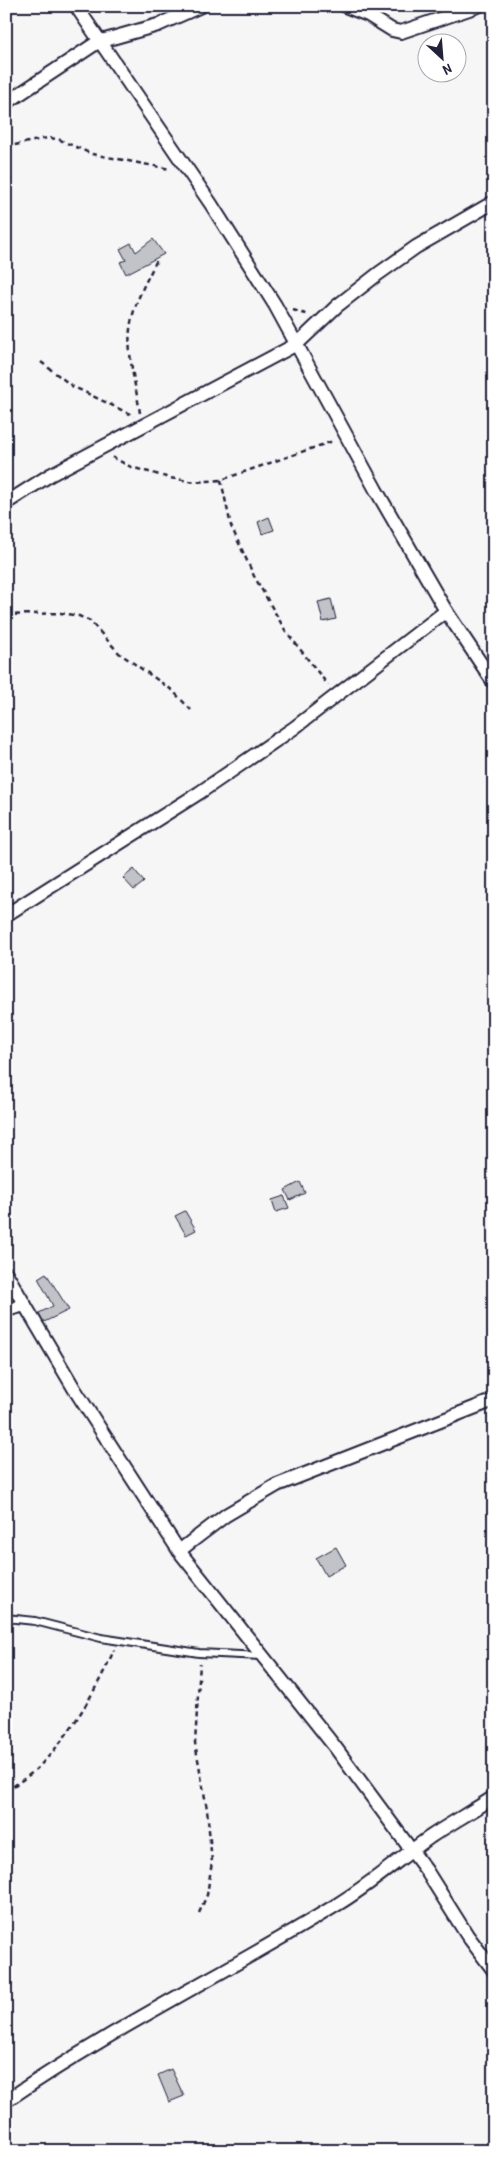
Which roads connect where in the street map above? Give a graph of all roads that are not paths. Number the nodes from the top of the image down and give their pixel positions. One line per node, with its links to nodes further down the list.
1 (76, 6): 5 (street)
2 (201, 6): 5 (street)
3 (344, 6): 4 (street)
4 (478, 6)
5 (98, 42): 6 (street); 8 (street)
6 (6, 103)
7 (494, 202): 8 (street)
8 (297, 344): 9 (street); 10 (street)
9 (6, 503)
10 (446, 611): 11 (street); 12 (street)
11 (494, 683)
12 (6, 915)
13 (6, 1273): 14 (street)
14 (25, 1305): 15 (street); 17 (street)
15 (6, 1310)
16 (494, 1400): 17 (street)
17 (179, 1550): 19 (street)
18 (6, 1618): 19 (lane)
19 (265, 1657): 21 (street)
20 (494, 1796): 21 (street)
21 (411, 1852): 22 (street); 23 (street)
22 (494, 1971)
23 (6, 2101)

